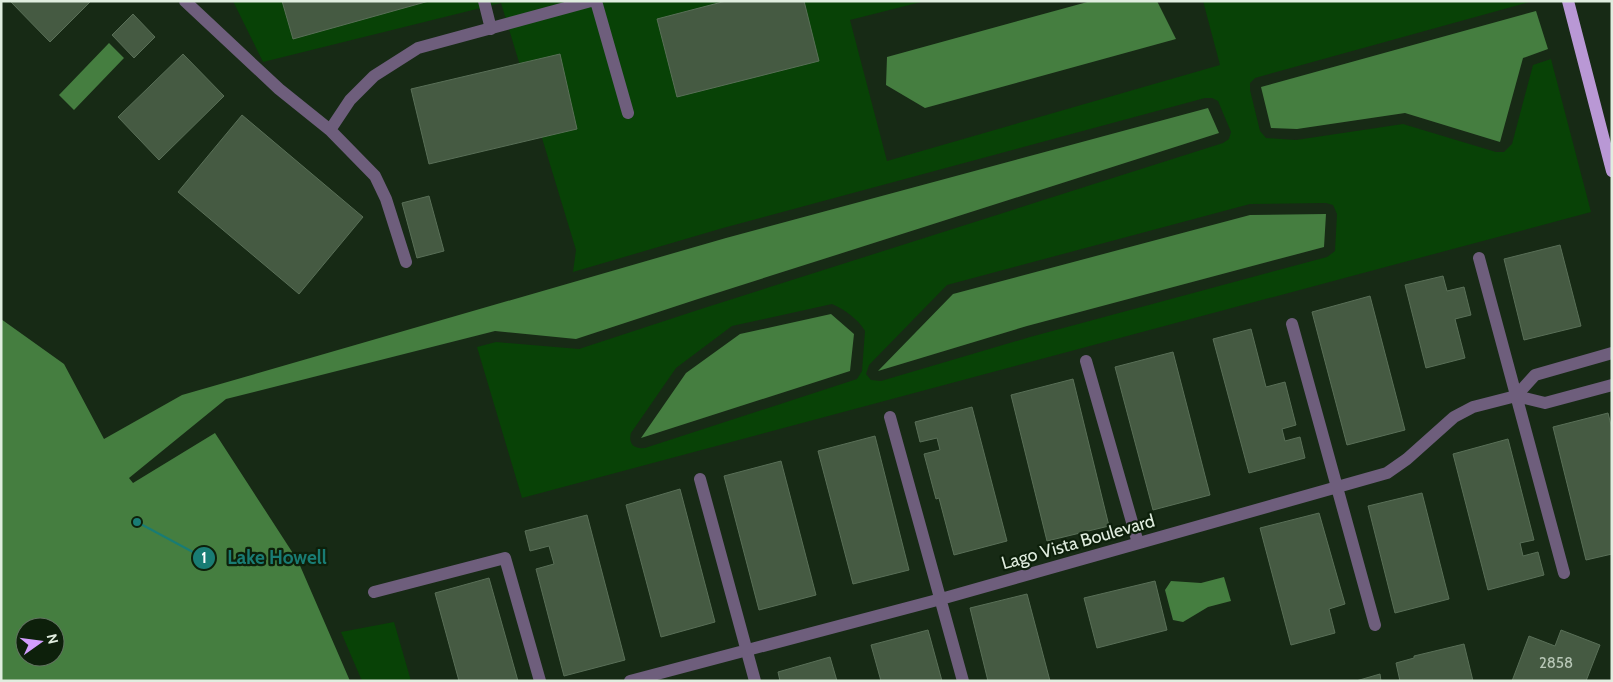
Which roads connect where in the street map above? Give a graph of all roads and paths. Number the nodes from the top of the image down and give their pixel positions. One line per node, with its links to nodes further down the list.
1 (185, 1): 8 (street)
2 (484, 1): 6 (street)
3 (591, 1): 6 (street)
4 (596, 1): 7 (street)
5 (1568, 1): 9 (main road)
6 (491, 29): 8 (street)
7 (628, 113)
8 (330, 130): 11 (street)
9 (1612, 172)
10 (1479, 258): 16 (street)
11 (406, 262)
12 (1292, 324): 19 (street)
13 (1612, 353): 16 (street)
14 (1086, 361): 20 (street)
15 (1612, 385): 16 (street, Lago Vista Boulevard)
16 (1516, 396): 19 (street, Lago Vista Boulevard); 21 (street)
17 (890, 417): 23 (street)
18 (700, 479): 25 (street)
19 (1337, 488): 20 (street, Lago Vista Boulevard); 24 (street)
20 (1138, 543): 23 (street, Lago Vista Boulevard)
21 (1564, 572)
22 (374, 592): 26 (street)
23 (941, 599): 25 (street, Lago Vista Boulevard); 29 (street)
24 (1375, 625)
25 (746, 650): 27 (street, Lago Vista Boulevard); 28 (street)
26 (540, 681)
27 (630, 681)
28 (754, 681)
29 (963, 681)

